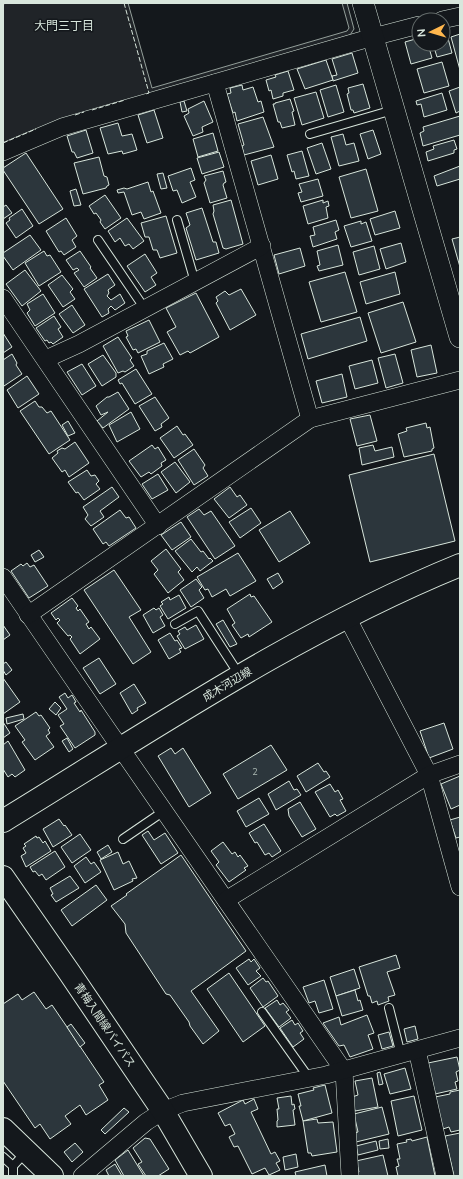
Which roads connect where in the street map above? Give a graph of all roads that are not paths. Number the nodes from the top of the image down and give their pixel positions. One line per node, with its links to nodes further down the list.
1 (363, 3): 3 (street)
2 (411, 27): 3 (street)
3 (373, 37): 4 (street); 5 (street)
4 (215, 83): 7 (street); 10 (street)
5 (394, 110): 6 (lane); 14 (street)
6 (310, 134)
7 (3, 152)
8 (177, 220): 11 (lane)
9 (98, 240): 13 (lane)
10 (262, 246): 11 (street); 17 (street)
11 (195, 282): 13 (street)
12 (3, 299): 15 (street)
13 (145, 309): 15 (street)
14 (460, 337)
15 (46, 359): 18 (street)
16 (460, 380): 17 (street)
17 (310, 419): 18 (street)
18 (158, 526): 21 (street)
19 (460, 565): 22 (main road, 成木河辺線)
20 (3, 577): 21 (street)
21 (28, 615): 25 (street)
22 (347, 617): 24 (main road, 成木河辺線); 27 (street)
23 (176, 624): 24 (lane)
24 (240, 676): 25 (main road, 成木河辺線)
25 (121, 749): 28 (street); 29 (main road, 成木河辺線)
26 (460, 764): 27 (street)
27 (428, 775): 32 (street); 33 (street)
28 (164, 811): 30 (lane); 33 (street)
29 (3, 821)
30 (123, 839)
31 (3, 877): 40 (main road, 青梅入間線バイパス)
32 (460, 887)
33 (226, 900): 38 (street)
34 (389, 1008): 37 (lane)
35 (262, 1012): 39 (lane)
36 (460, 1038): 37 (street)
37 (409, 1052): 38 (street); 49 (street)
38 (344, 1070): 39 (street); 48 (street)
39 (309, 1078): 40 (street)
40 (163, 1111): 46 (street); 47 (main road, 青梅入間線バイパス)
41 (3, 1129): 43 (main road)
42 (3, 1157): 43 (lane)
43 (20, 1159): 44 (lane); 45 (main road)
44 (13, 1176)
45 (52, 1176)
46 (82, 1176)
47 (201, 1176)
48 (350, 1176)
49 (444, 1176)

